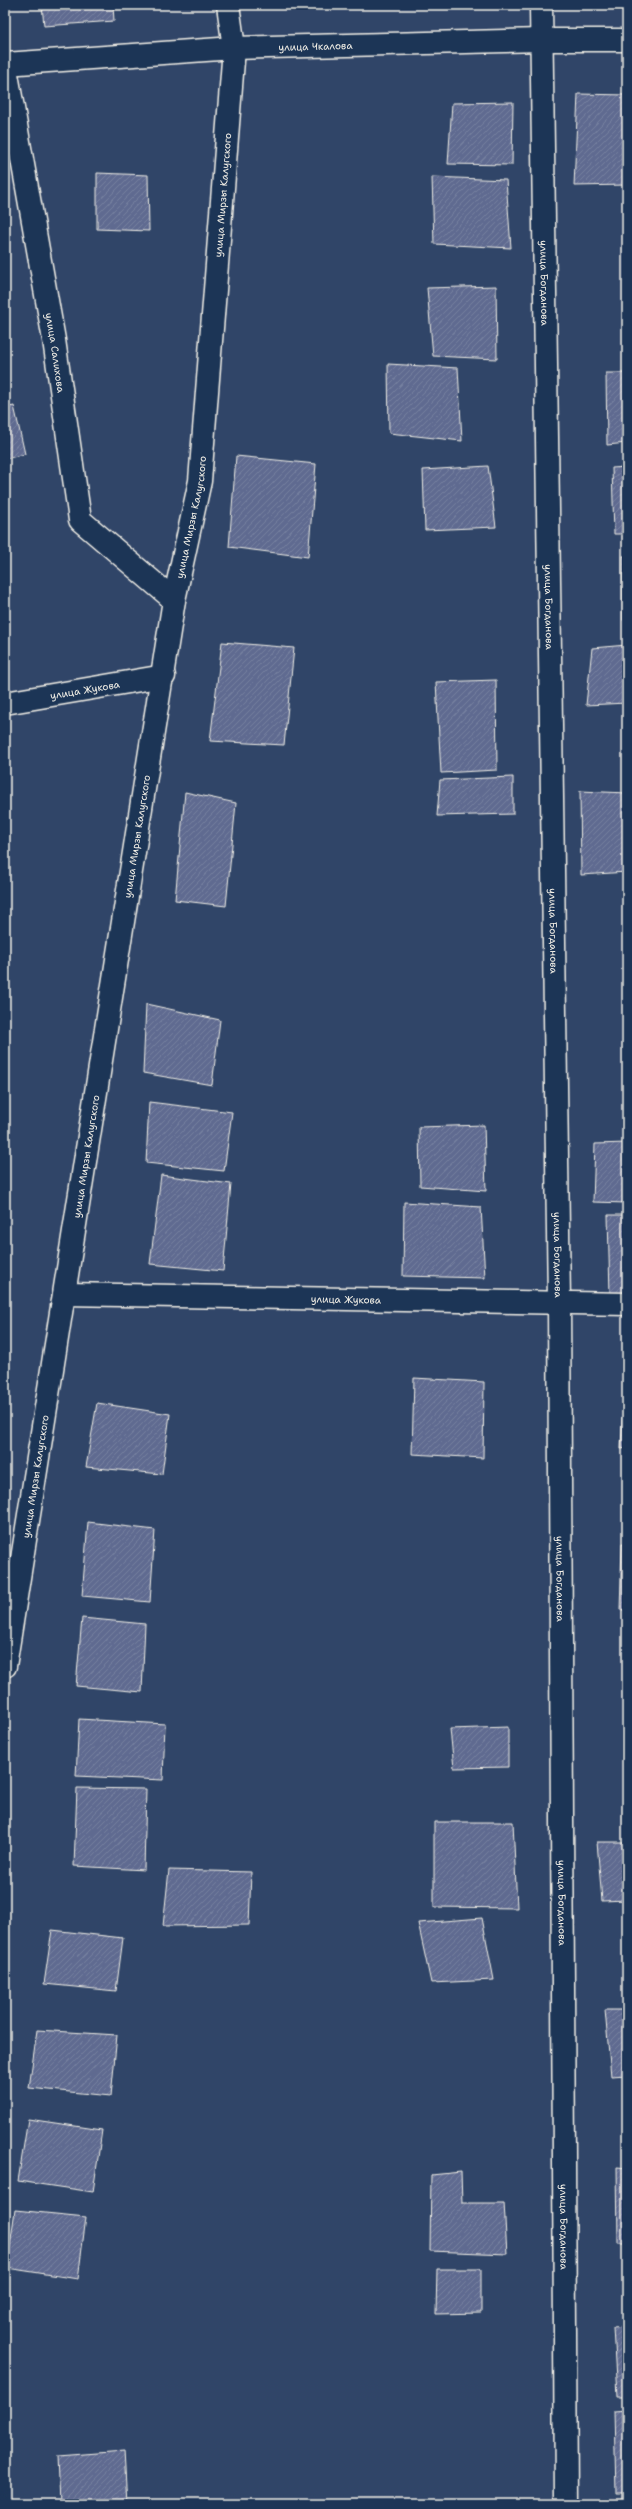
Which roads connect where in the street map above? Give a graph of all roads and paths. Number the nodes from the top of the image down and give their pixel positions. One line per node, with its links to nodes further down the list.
1 (228, 5): 5 (street, улица Мирзы Калугского)
2 (541, 5): 3 (street, улица Богданова)
3 (541, 40): 4 (street, улица Чкалова); 5 (street, улица Чкалова); 11 (street, улица Богданова)
4 (627, 40)
5 (234, 48): 6 (street, улица Чкалова); 7 (street, улица Мирзы Калугского)
6 (5, 64): 7 (street, улица Салихова)
7 (174, 600): 8 (street, улица Мирзы Калугского)
8 (164, 676): 9 (street, улица Жукова); 10 (street, улица Мирзы Калугского)
9 (5, 703)
10 (65, 1294): 11 (street, улица Жукова); 13 (street, улица Мирзы Калугского)
11 (559, 1302): 12 (street, улица Жукова); 14 (street, улица Богданова)
12 (627, 1304)
13 (5, 1666)
14 (566, 2504)

